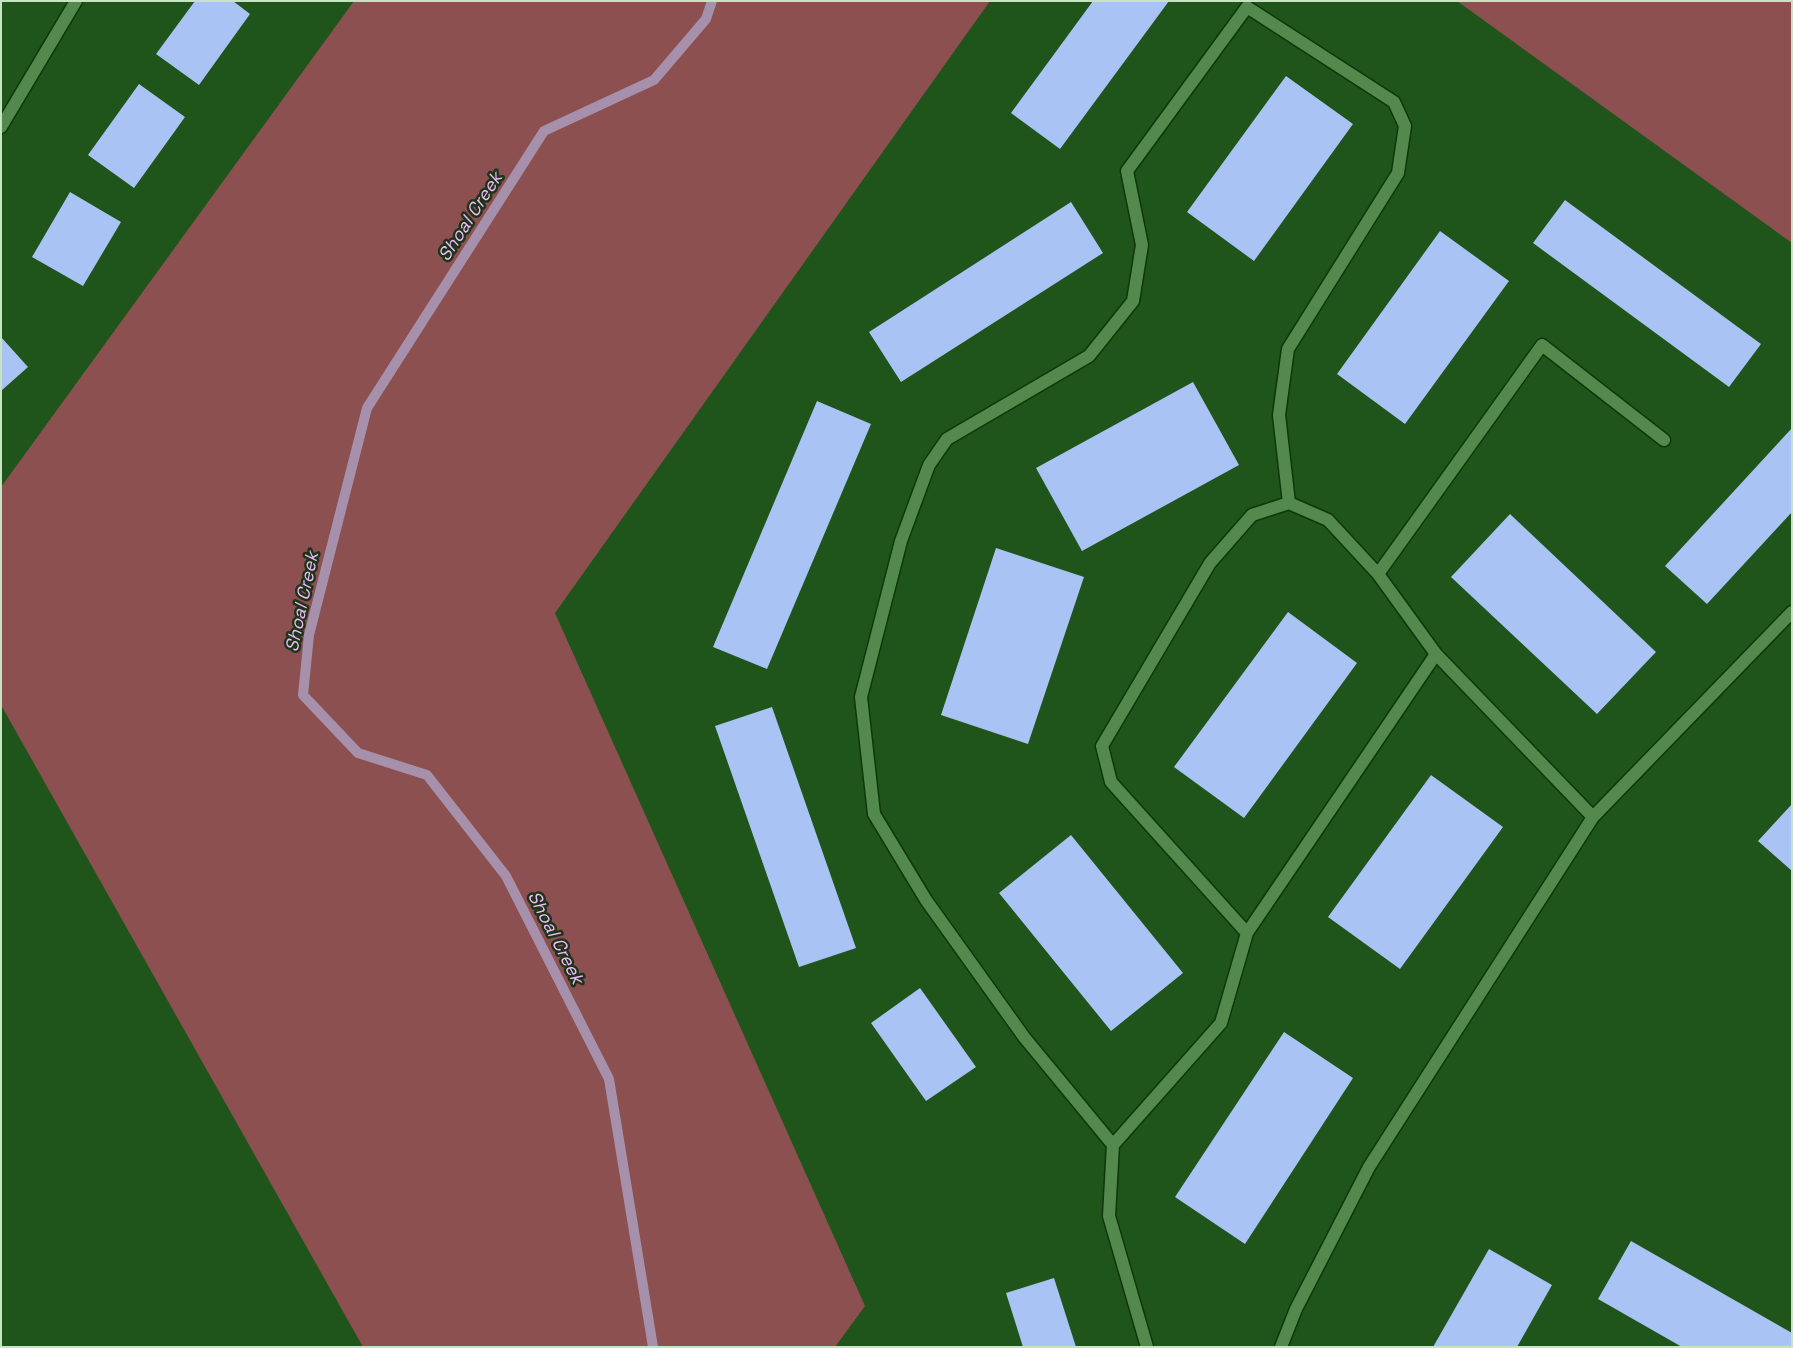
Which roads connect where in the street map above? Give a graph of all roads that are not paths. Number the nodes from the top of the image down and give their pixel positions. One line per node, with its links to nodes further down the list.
1 (76, 1): 2 (street)
2 (1, 127)
3 (1664, 440): 5 (street)
4 (1289, 503): 5 (street); 9 (street); 10 (street)
5 (1378, 574): 7 (street)
6 (1792, 612): 8 (street)
7 (1436, 654): 8 (street); 9 (street)
8 (1593, 817): 12 (street)
9 (1247, 933): 10 (street)
10 (1113, 1146): 11 (street)
11 (1147, 1347)
12 (1281, 1347)

